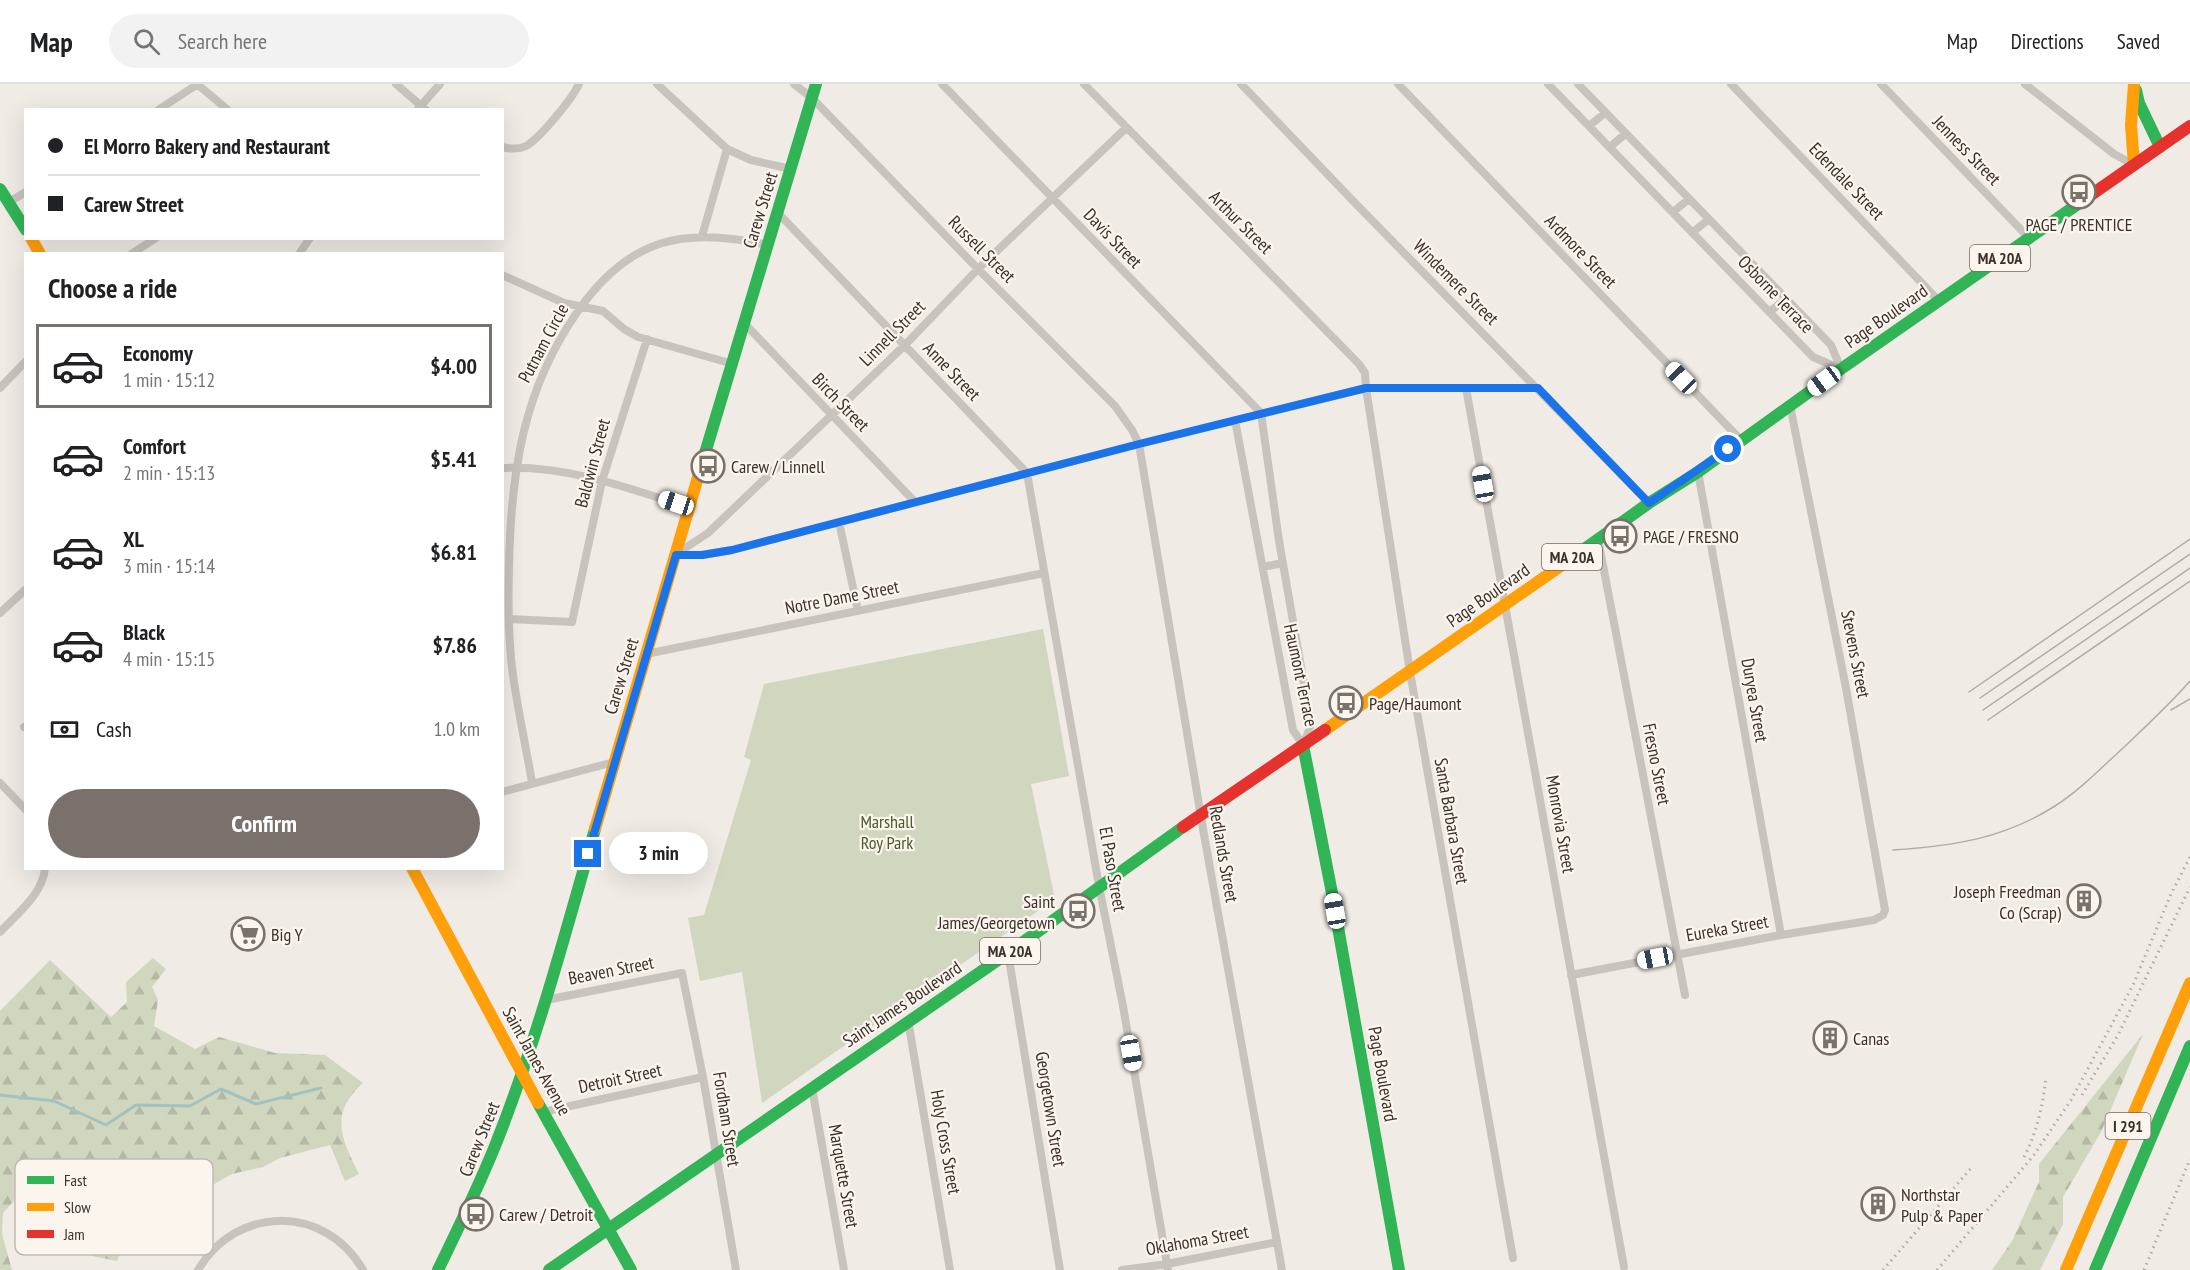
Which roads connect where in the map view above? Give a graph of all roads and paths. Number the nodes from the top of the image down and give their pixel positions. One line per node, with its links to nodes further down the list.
1 (198, 84): 19 (street); 20 (street)
2 (396, 84): 21 (street)
3 (440, 84): 21 (street)
4 (579, 84): 27 (street)
5 (657, 84): 30 (street)
6 (794, 84): 18 (street, Russell Street)
7 (816, 84): 18 (main road, Carew Street)
8 (942, 84): 35 (street, Davis Street)
9 (1084, 84): 25 (street, Arthur Street)
10 (1241, 84): 63 (street, Windemere Street)
11 (1398, 84): 68 (street, Ardmore Street)
12 (1548, 84): 23 (street, Osborne Terrace)
13 (1578, 84): 22 (street, Osborne Terrace)
14 (1731, 84): 51 (street, Edendale Street)
15 (1881, 84): 44 (street, Jenness Street)
16 (2025, 84): 31 (street)
17 (2134, 84): 29 (main road); 31 (main road)
18 (812, 98): 32 (main road, Carew Street); 48 (street, Russell Street)
19 (161, 108)
20 (226, 108)
21 (422, 108)
22 (1605, 113): 23 (street); 26 (street, Osborne Terrace)
23 (1589, 126): 28 (street, Osborne Terrace)
24 (2190, 126): 29 (main road, Page Boulevard / MA 20A)
25 (1126, 128): 35 (street, Linnell Street); 61 (street, Arthur Street)
26 (1625, 134): 28 (street); 36 (street, Osborne Terrace)
27 (504, 147)
28 (1610, 147): 38 (street, Osborne Terrace)
29 (2160, 147): 31 (main road, Page Boulevard / MA 20A)
30 (727, 149): 32 (street); 43 (street)
31 (2134, 165): 44 (main road, Page Boulevard / MA 20A)
32 (791, 169): 39 (main road, Carew Street)
33 (0, 189): 37 (main road)
34 (24, 193): 37 (street)
35 (1052, 199): 48 (street, Linnell Street); 65 (street, Davis Street)
36 (1689, 199): 38 (street); 40 (street, Osborne Terrace)
37 (9, 202): 41 (main road)
38 (1673, 212): 42 (street, Osborne Terrace)
39 (777, 213): 46 (main road, Carew Street); 56 (street, Anne Street)
40 (1709, 219): 42 (street); 50 (street, Osborne Terrace)
41 (24, 227)
42 (1693, 232): 53 (street, Osborne Terrace)
43 (702, 236): 46 (street, Putnam Circle); 52 (street, Putnam Circle)
44 (2029, 238): 51 (main road, Page Boulevard / MA 20A)
45 (153, 240): 47 (street)
46 (768, 245): 54 (main road, Carew Street)
47 (134, 252)
48 (978, 269): 56 (street, Linnell Street); 69 (street, Russell Street)
49 (504, 276): 52 (street)
50 (1786, 298): 53 (street); 59 (street, Osborne Terrace)
51 (1939, 301): 59 (main road, Page Boulevard / MA 20A)
52 (582, 306): 55 (street); 71 (street, Putnam Circle)
53 (1771, 311): 59 (street, Osborne Terrace)
54 (744, 324): 58 (main road, Carew Street); 66 (street, Birch Street)
55 (647, 339): 58 (street); 74 (street, Baldwin Street)
56 (905, 345): 66 (street, Linnell Street); 73 (street, Anne Street)
57 (24, 364): 60 (street)
58 (733, 364): 77 (main road, Carew Street)
59 (1841, 369): 64 (main road, Page Boulevard / MA 20A)
60 (0, 388)
61 (1366, 388): 62 (street); 65 (street); 90 (street, Santa Barbara Street)
62 (1466, 388): 63 (street); 85 (street, Monrovia Street)
63 (1538, 388): 76 (street, Windemere Street)
64 (1790, 405): 68 (main road, Page Boulevard / MA 20A); 101 (street, Stevens Street)
65 (1261, 413): 67 (street); 81 (street, Haumont Terrace)
66 (831, 415): 75 (street, Birch Street); 80 (street, Linnell Street)
67 (1235, 420): 69 (street); 82 (street, Haumont Terrace)
68 (1741, 440): 72 (main road, Page Boulevard / MA 20A)
69 (1139, 444): 73 (street); 97 (street, Redlands Street)
70 (504, 468): 71 (street)
71 (516, 468): 74 (street); 88 (street, Putnam Circle)
72 (1698, 472): 76 (main road, Page Boulevard / MA 20A); 103 (street, Duryea Street)
73 (1027, 473): 75 (street); 83 (street, El Paso Street)
74 (602, 481): 77 (street); 88 (street, Baldwin Street)
75 (915, 502): 78 (street)
76 (1649, 503): 79 (main road, Page Boulevard / MA 20A)
77 (690, 508): 80 (main road, Carew Street)
78 (839, 522): 80 (street); 86 (street)
79 (1598, 539): 85 (main road, Page Boulevard / MA 20A); 105 (street, Fresno Street)
80 (676, 555): 89 (main road, Carew Street)
81 (1283, 563): 82 (street); 91 (street, Haumont Terrace)
82 (1263, 567): 91 (street, Haumont Terrace)
83 (1044, 573): 86 (street, Notre Dame Street); 100 (street, El Paso Street)
84 (24, 591): 87 (street)
85 (1505, 605): 90 (main road, Page Boulevard / MA 20A); 107 (street, Monrovia Street)
86 (858, 611): 89 (street, Notre Dame Street)
87 (0, 613)
88 (506, 615): 93 (street, Putnam Circle)
89 (646, 654): 92 (main road, Carew Street)
90 (1410, 672): 91 (main road, Page Boulevard / MA 20A); 122 (street, Santa Barbara Street)
91 (1303, 745): 97 (main road, Saint James Boulevard / MA 20A); 136 (main road, Page Boulevard)
92 (614, 762): 93 (street); 110 (main road, Carew Street)
93 (532, 782): 95 (street)
94 (0, 783): 96 (street)
95 (504, 791)
96 (24, 808)
97 (1200, 815): 100 (main road, Saint James Boulevard / MA 20A); 119 (street, Redlands Street)
98 (45, 870): 102 (street)
99 (413, 870): 113 (main road, Saint James Avenue)
100 (1099, 886): 104 (main road, Saint James Boulevard / MA 20A); 123 (street, El Paso Street)
101 (1885, 910): 103 (street, Eureka Street)
102 (0, 932)
103 (1781, 935): 105 (street, Eureka Street)
104 (1008, 953): 111 (main road, Saint James Boulevard / MA 20A); 133 (street, Georgetown Street)
105 (1676, 954): 107 (street, Eureka Street); 109 (street, Fresno Street)
106 (682, 974): 110 (street, Beaven Street); 114 (street, Fordham Street)
107 (1570, 975): 124 (street, Monrovia Street)
108 (2190, 983): 137 (main road, I 291)
109 (1685, 995)
110 (546, 1000): 113 (main road, Carew Street)
111 (908, 1020): 115 (main road, Saint James Boulevard / MA 20A); 132 (street, Holy Cross Street)
112 (2190, 1046): 138 (main road, I 291)
113 (523, 1075): 116 (main road, Saint James Avenue); 127 (main road, Carew Street)
114 (703, 1077): 116 (street, Detroit Street); 117 (street, Fordham Street)
115 (812, 1088): 117 (main road, Saint James Boulevard / MA 20A); 131 (street, Marquette Street)
116 (543, 1112): 118 (main road, Saint James Avenue)
117 (715, 1155): 118 (main road, Saint James Boulevard / MA 20A); 130 (street, Fordham Street)
118 (609, 1228): 128 (main road, Saint James Boulevard / MA 20A); 129 (main road, Saint James Avenue)
119 (1277, 1242): 123 (street, Oklahoma Street); 135 (street, Redlands Street)
120 (213, 1250): 126 (street)
121 (208, 1255): 125 (street)
122 (1513, 1258)
123 (1167, 1267): 134 (street, Oklahoma Street)
124 (1624, 1267)
125 (198, 1270)
126 (363, 1270)
127 (438, 1270)
128 (549, 1270)
129 (631, 1270)
130 (736, 1270)
131 (844, 1270)
132 (951, 1270)
133 (1060, 1270)
134 (1122, 1270)
135 (1282, 1270)
136 (1399, 1270)
137 (2066, 1270)
138 (2095, 1270)

